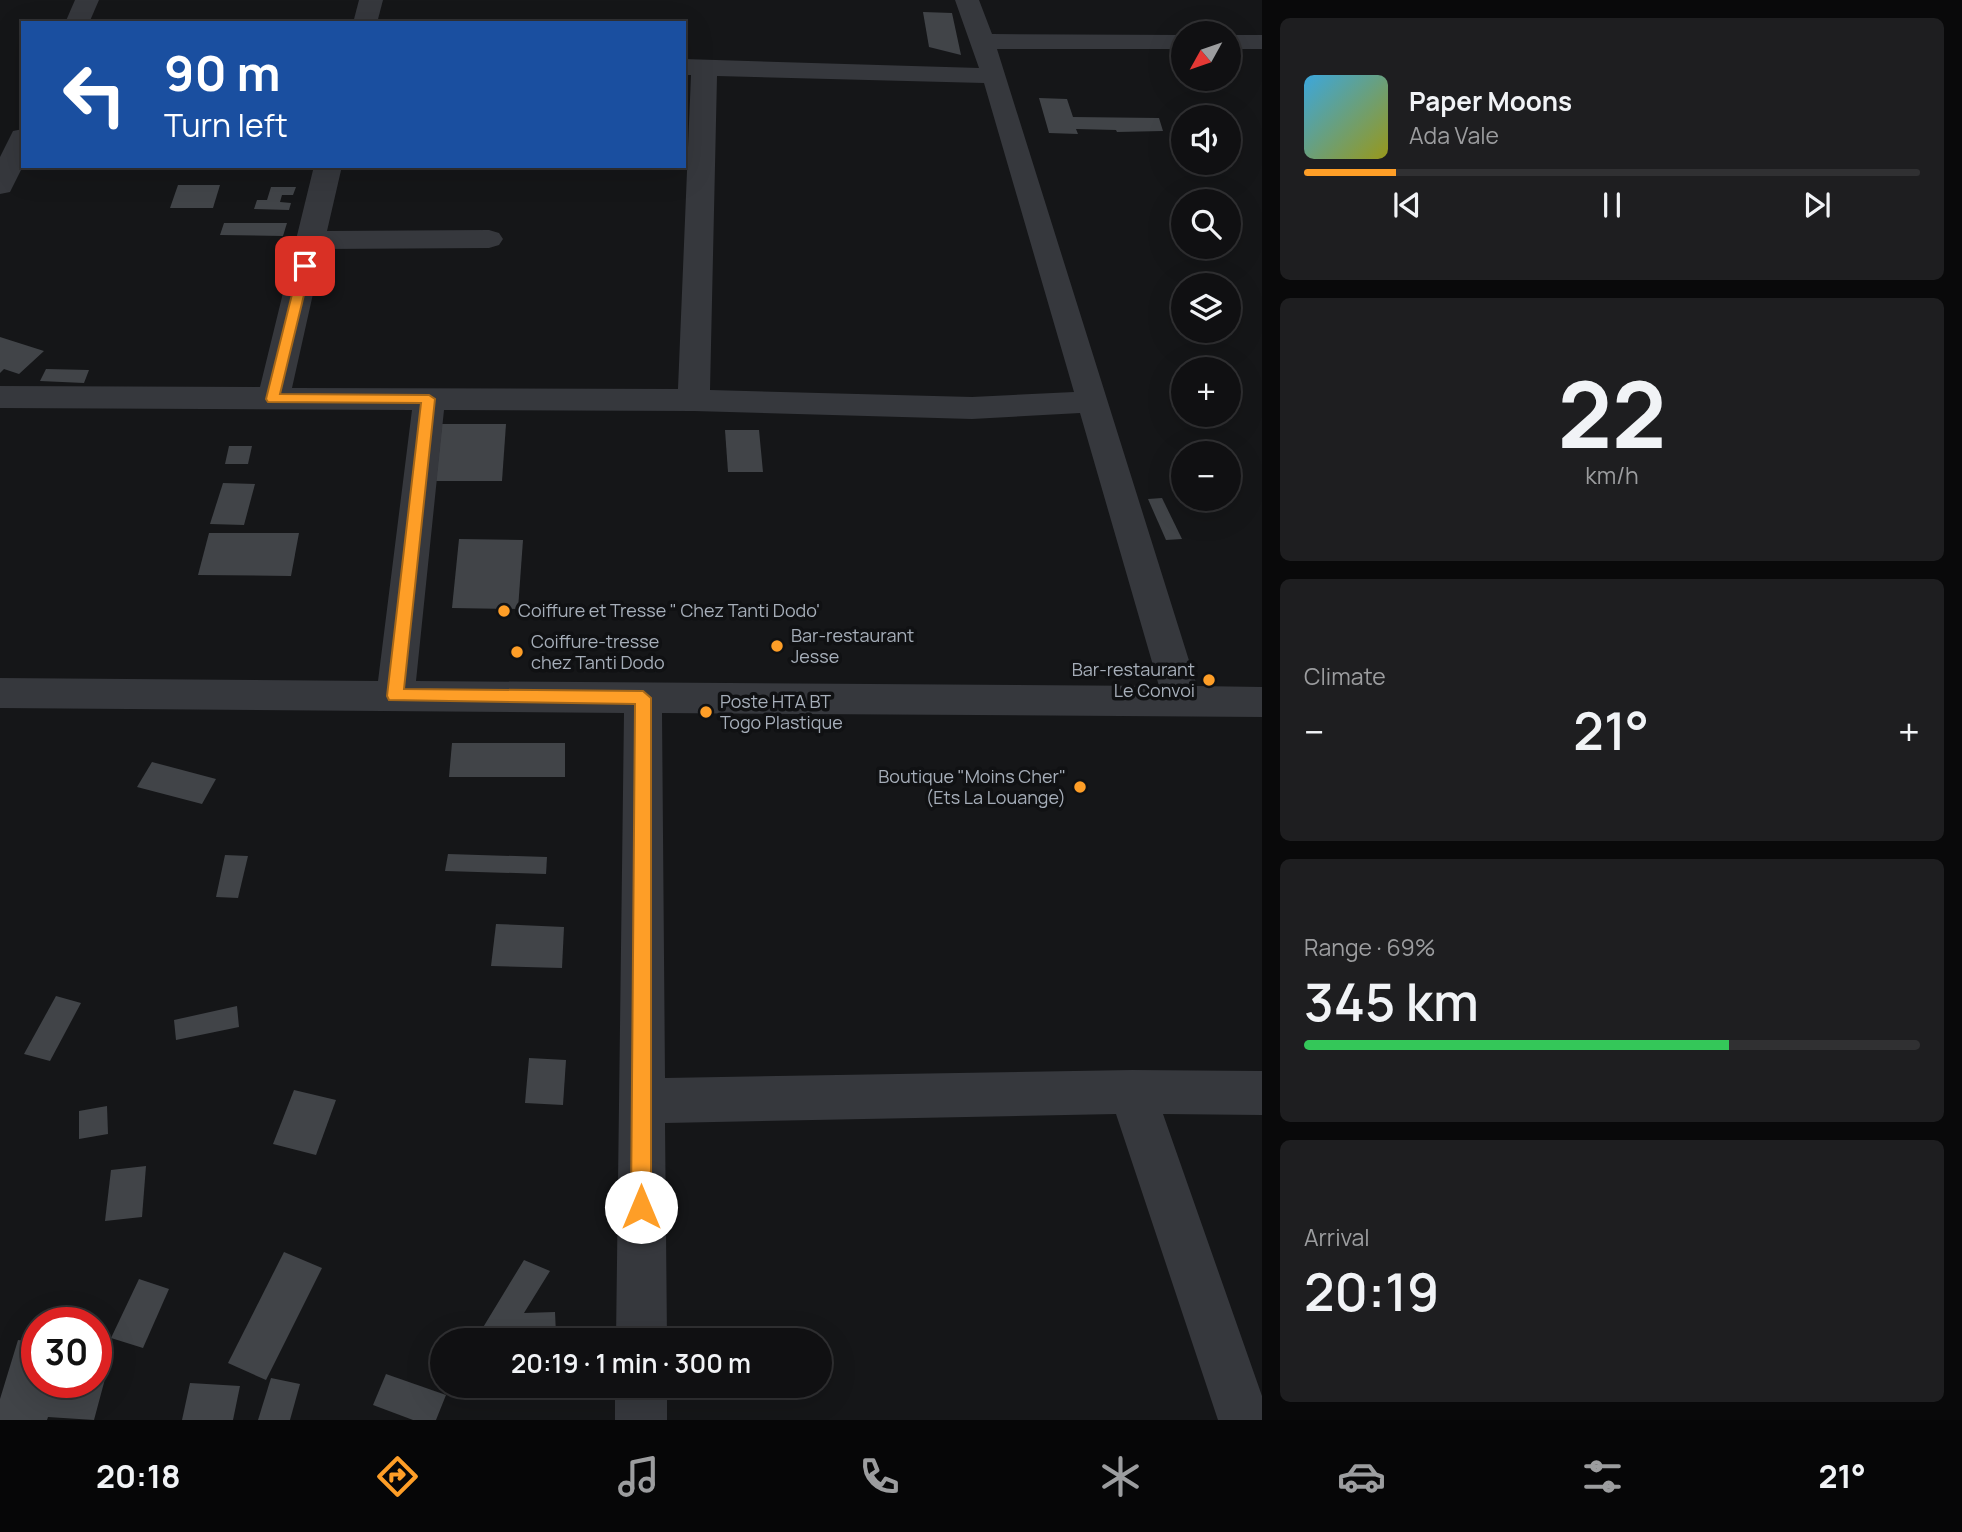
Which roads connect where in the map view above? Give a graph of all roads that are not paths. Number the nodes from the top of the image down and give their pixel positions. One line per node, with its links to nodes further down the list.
1 (87, 0): 4 (street)
2 (371, 0): 5 (street)
3 (967, 0): 6 (street)
4 (77, 21)
5 (366, 21)
6 (984, 41): 7 (street); 11 (street)
7 (1171, 41)
8 (1241, 42): 9 (street)
9 (1262, 42)
10 (694, 67): 11 (street); 20 (street)
11 (995, 76): 21 (street)
12 (21, 141): 14 (street)
13 (328, 168): 16 (street)
14 (0, 186)
15 (489, 239): 16 (street)
16 (312, 240): 18 (street)
17 (0, 397): 18 (street)
18 (273, 399): 19 (street)
19 (429, 399): 20 (street); 23 (street)
20 (694, 400): 21 (street)
21 (1091, 402): 25 (street)
22 (0, 693): 23 (street)
23 (395, 696): 24 (street)
24 (643, 698): 25 (street); 29 (street)
25 (1183, 702): 26 (street)
26 (1262, 702)
27 (1132, 1092): 28 (street); 29 (street); 33 (street)
28 (1262, 1093)
29 (641, 1101): 30 (street)
30 (641, 1328)
31 (641, 1398): 32 (street)
32 (641, 1420)
33 (1244, 1420)

